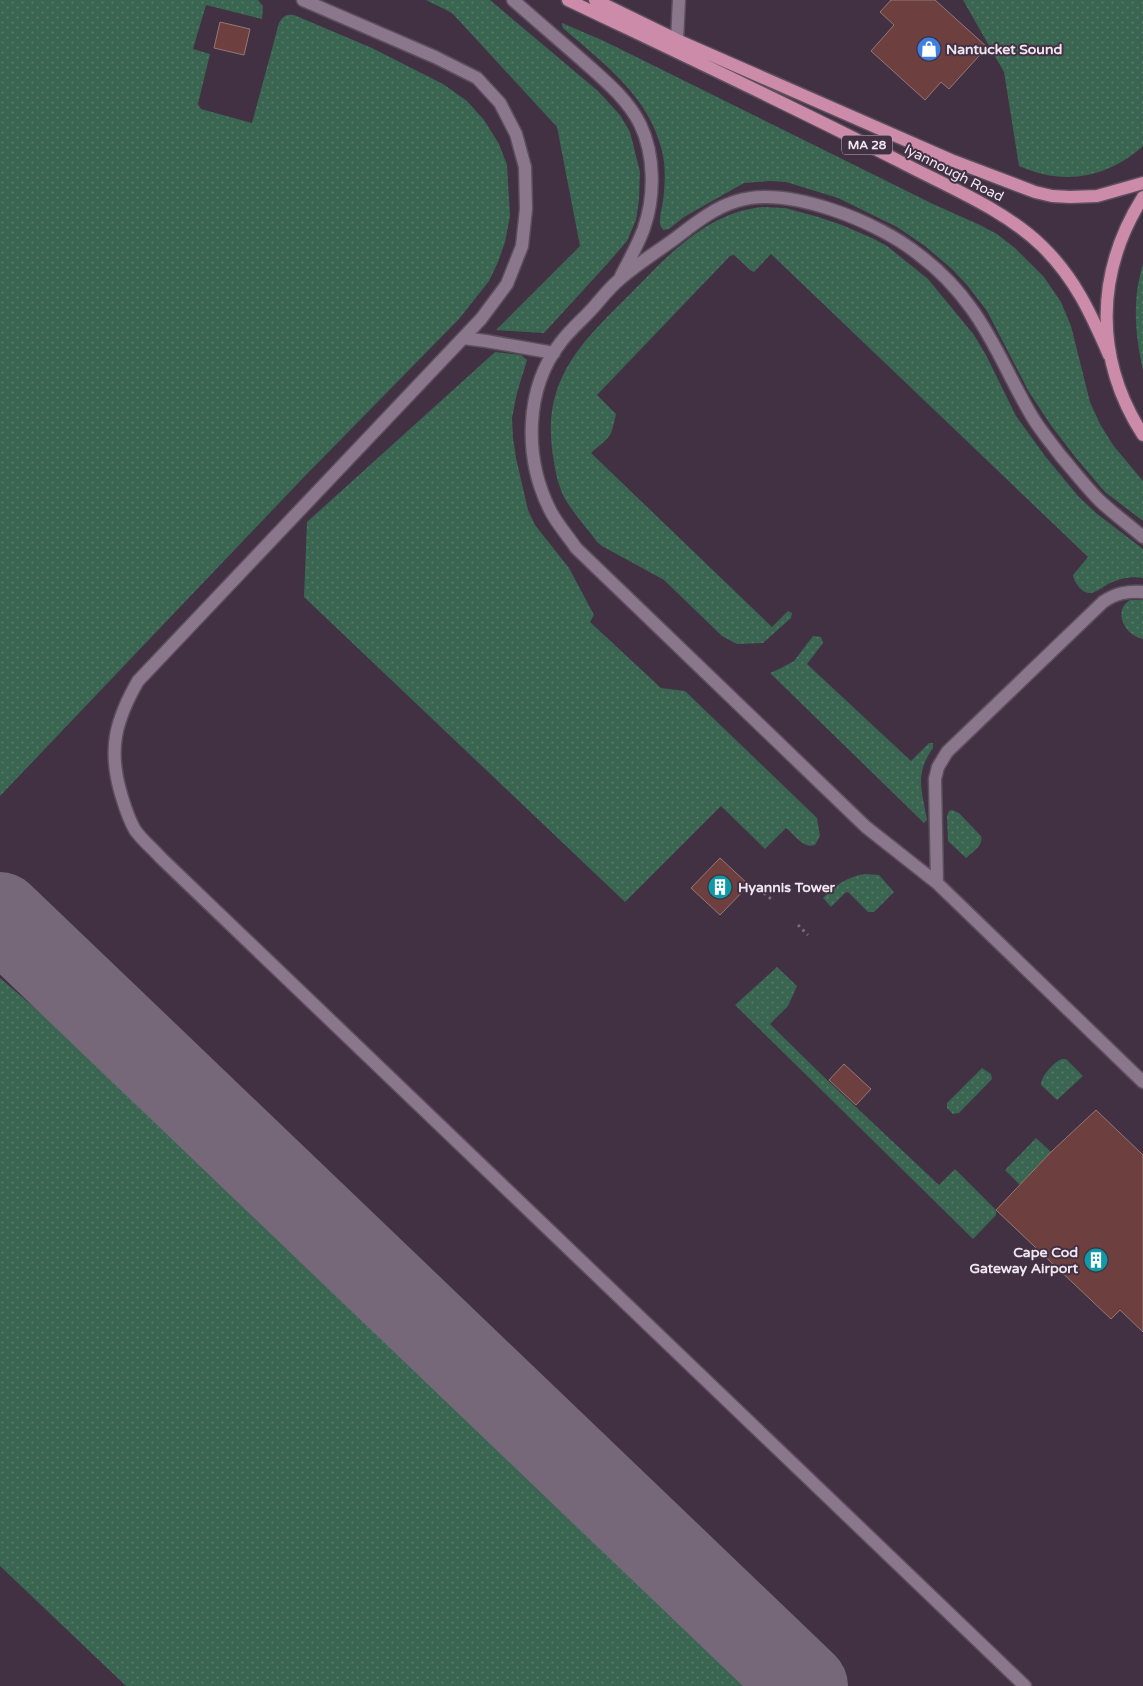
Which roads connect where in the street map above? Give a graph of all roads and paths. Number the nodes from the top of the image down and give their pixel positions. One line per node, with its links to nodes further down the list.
1 (303, 0): 10 (lane)
2 (513, 0): 9 (lane)
3 (568, 0): 12 (main road, Iyannough Road / MA 28)
4 (595, 0): 6 (main road, Iyannough Road / MA 28)
5 (679, 0): 6 (lane)
6 (677, 40): 7 (main road, Iyannough Road / MA 28)
7 (1143, 183)
8 (1143, 197): 12 (main road)
9 (618, 280): 11 (lane); 14 (lane)
10 (463, 338): 11 (lane); 22 (lane)
11 (554, 353): 16 (lane)
12 (1109, 355): 13 (main road, MA 28)
13 (1143, 435)
14 (1143, 537)
15 (1143, 592): 16 (lane)
16 (937, 884): 21 (lane)
17 (764, 893): 18 (path)
18 (771, 899)
19 (798, 925): 20 (path)
20 (808, 935)
21 (1143, 1082)
22 (1025, 1686)

